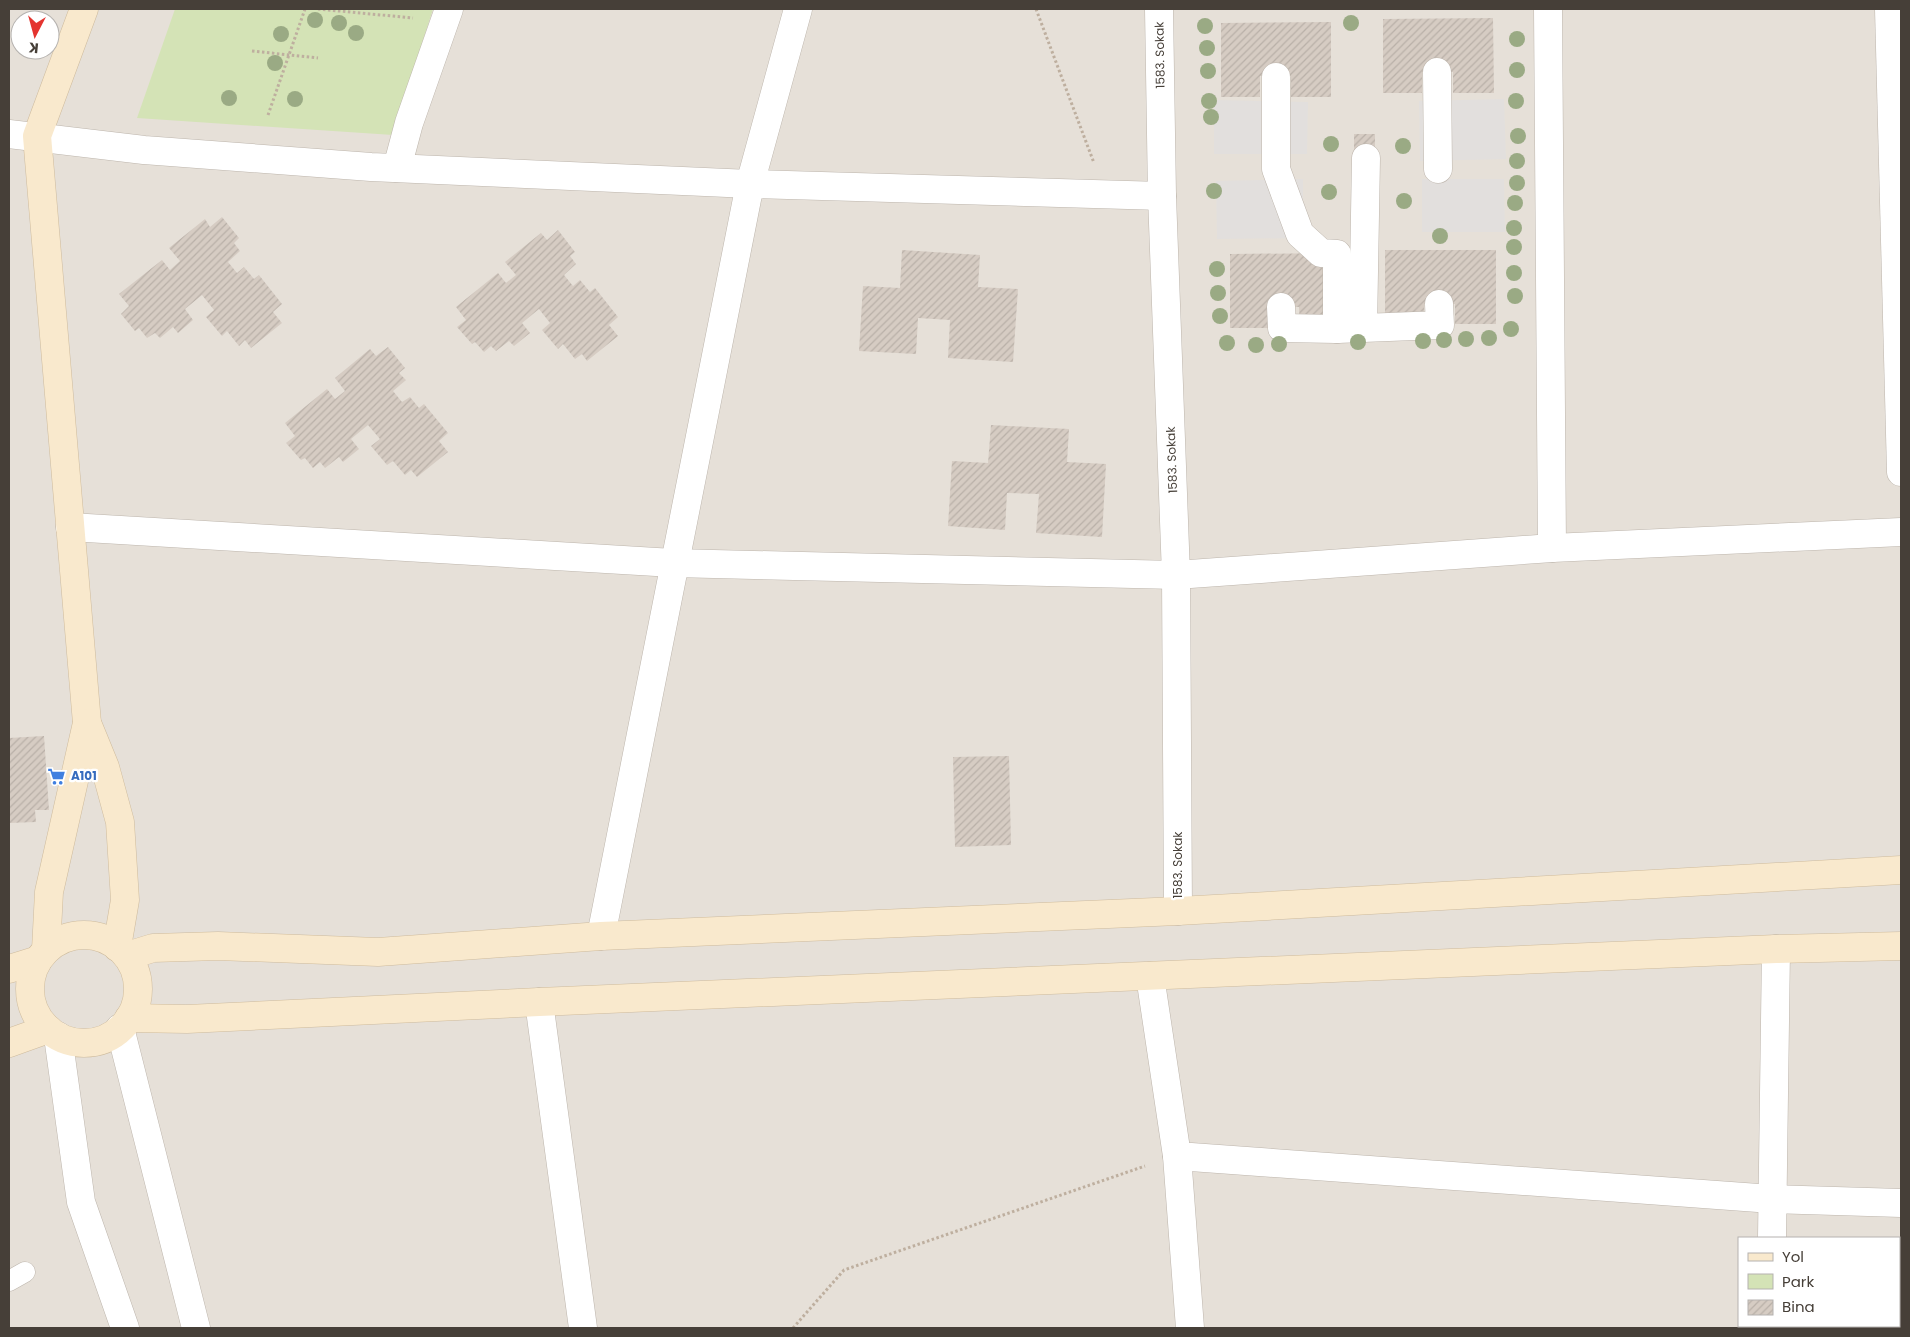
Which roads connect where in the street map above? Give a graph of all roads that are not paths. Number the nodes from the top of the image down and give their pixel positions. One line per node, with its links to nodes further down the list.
1 (84, 9): 10 (street)
2 (449, 9): 12 (street)
3 (798, 9): 14 (street)
4 (1159, 9): 15 (street, 1583. Sokak)
5 (1548, 9): 22 (street)
6 (1889, 9): 19 (street)
7 (1437, 72): 13 (street)
8 (1276, 76): 18 (street)
9 (9, 134): 10 (street)
10 (37, 136): 12 (street); 20 (street)
11 (1366, 158): 18 (street)
12 (397, 168): 14 (street)
13 (1438, 169)
14 (750, 184): 15 (street); 23 (street)
15 (1162, 196): 24 (street, 1583. Sokak)
16 (1439, 304): 18 (street)
17 (1282, 307): 18 (street)
18 (1350, 329)
19 (1901, 472)
20 (70, 527): 23 (street); 25 (street)
21 (1901, 532): 22 (street)
22 (1552, 548): 24 (street)
23 (673, 563): 24 (street); 28 (street)
24 (1176, 575): 27 (street, 1583. Sokak)
25 (87, 723): 29 (street); 32 (street)
26 (1901, 870): 27 (street)
27 (1178, 911): 28 (street)
28 (601, 936): 29 (street)
29 (113, 946): 32 (street); 36 (street)
30 (1901, 946): 31 (street)
31 (1776, 949): 34 (street); 40 (street)
32 (46, 951): 33 (street); 37 (street)
33 (9, 969)
34 (1150, 976): 35 (street); 39 (street)
35 (539, 1002): 36 (street); 45 (street)
36 (119, 1027): 37 (street); 44 (street)
37 (59, 1036): 38 (street); 43 (street)
38 (9, 1043)
39 (1177, 1156): 40 (street); 46 (street)
40 (1772, 1199): 41 (street); 42 (street)
41 (1901, 1203)
42 (1772, 1237)
43 (125, 1328)
44 (196, 1328)
45 (584, 1328)
46 (1190, 1328)

